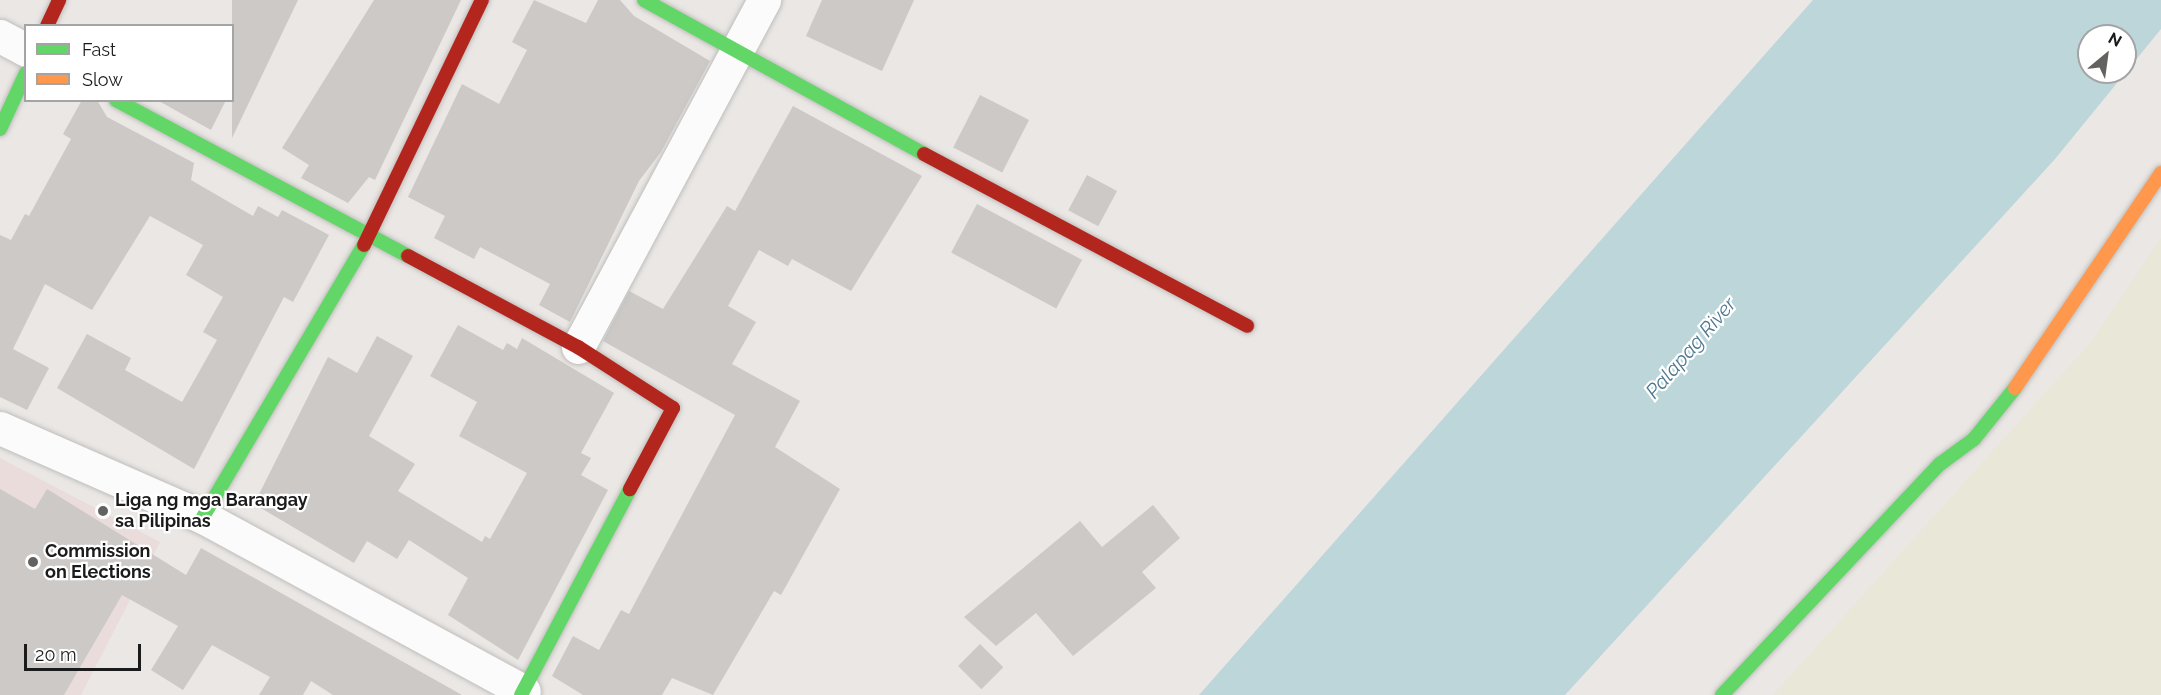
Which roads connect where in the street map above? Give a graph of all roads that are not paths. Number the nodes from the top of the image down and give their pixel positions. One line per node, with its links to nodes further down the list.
1 (59, 0): 5 (street)
2 (482, 0): 13 (street)
3 (644, 0): 8 (street)
4 (764, 0): 8 (street)
5 (48, 24)
6 (0, 36): 7 (street)
7 (24, 49)
8 (737, 55): 14 (street); 15 (street)
9 (24, 77): 11 (street)
10 (120, 102): 13 (street)
11 (0, 129)
12 (2161, 173): 19 (street)
13 (369, 236): 15 (street); 17 (street)
14 (1247, 326)
15 (578, 347): 18 (street)
16 (0, 428): 17 (street)
17 (203, 517): 18 (street)
18 (522, 693)
19 (1722, 695)

